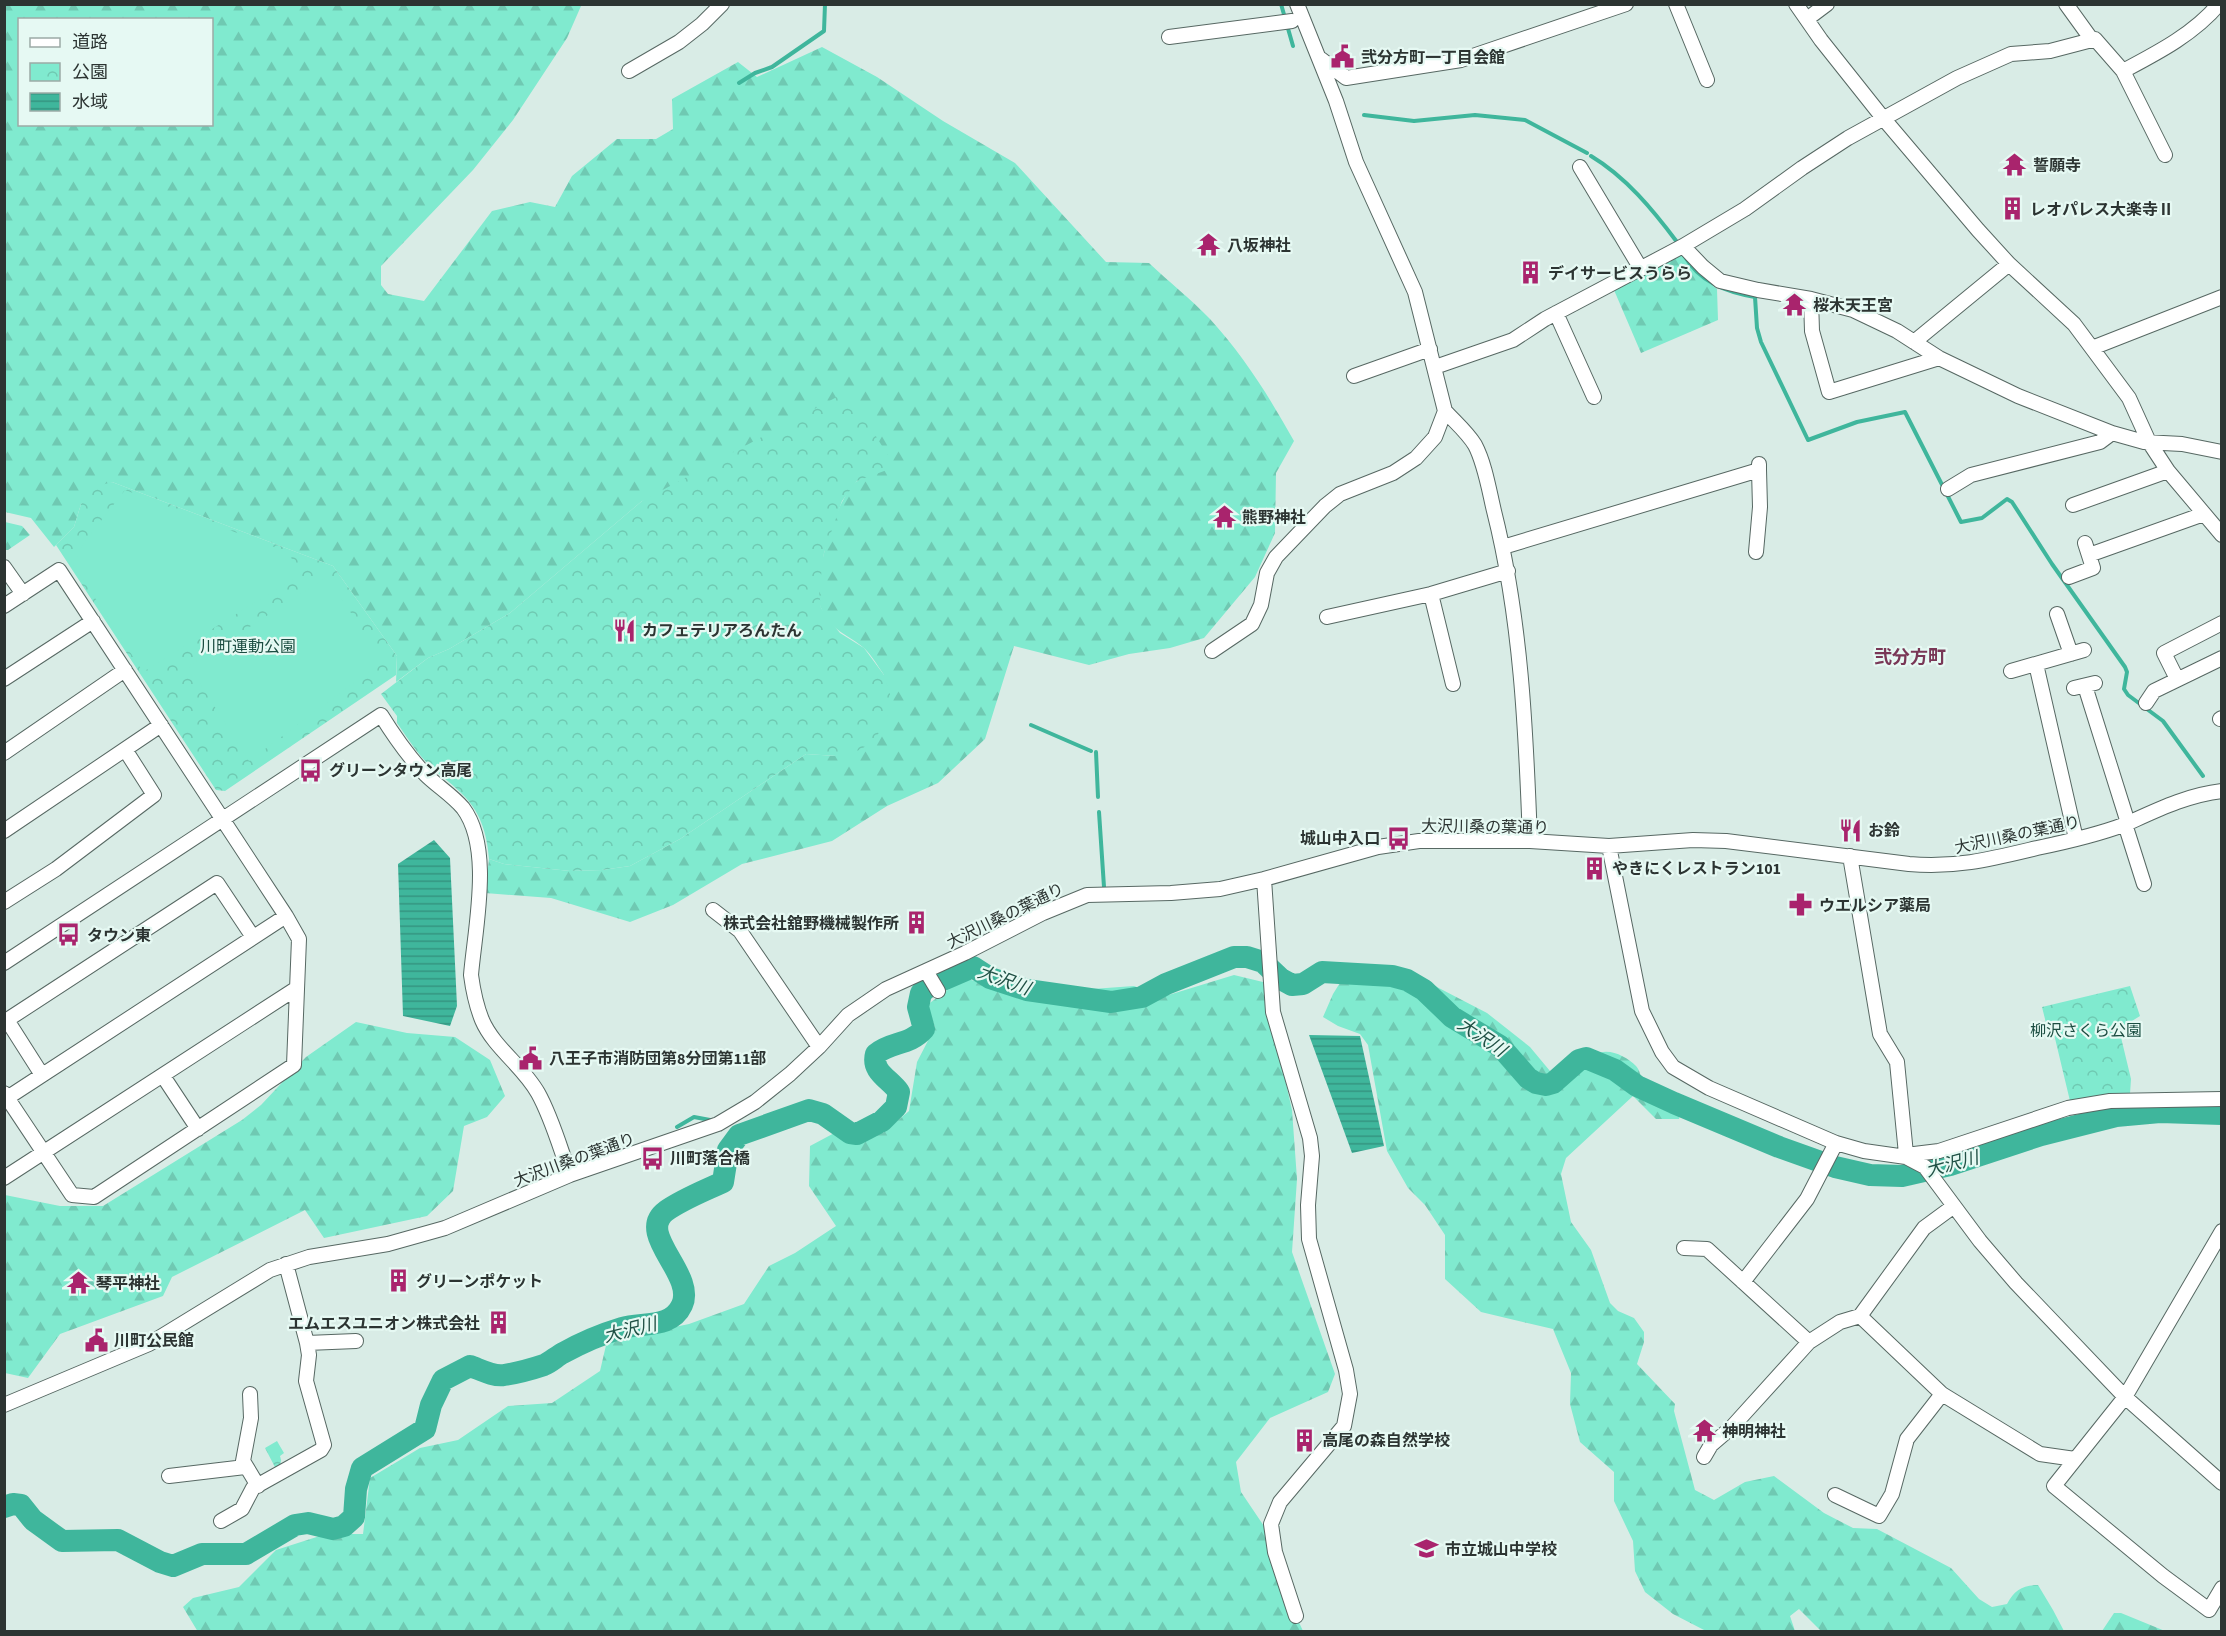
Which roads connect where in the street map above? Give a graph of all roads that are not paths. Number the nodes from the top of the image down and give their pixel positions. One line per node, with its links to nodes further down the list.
1 (722, 4): 14 (street)
2 (1297, 4): 13 (street)
3 (1626, 4): 13 (street)
4 (1676, 4): 16 (street)
5 (1796, 4): 9 (street)
6 (1827, 4): 9 (street)
7 (2066, 4): 12 (street)
8 (2219, 4): 15 (street)
9 (1808, 19): 17 (street)
10 (1288, 22): 11 (street)
11 (1169, 38)
12 (2092, 40): 15 (street); 17 (street)
13 (1319, 58): 28 (street)
14 (629, 71)
15 (2123, 71): 18 (street)
16 (1707, 80)
17 (1882, 118): 20 (street); 21 (street)
18 (2165, 155)
19 (1580, 167): 22 (street)
20 (1683, 246): 22 (street); 24 (street)
21 (2009, 264): 26 (street); 27 (street)
22 (1641, 269): 25 (street)
23 (2222, 297): 27 (street)
24 (1811, 299): 26 (street); 29 (street)
25 (1556, 313): 30 (street); 32 (street)
26 (1914, 342): 29 (street)
27 (2092, 348): 35 (street)
28 (1430, 349): 30 (street); 31 (street)
29 (1939, 358): 34 (street)
30 (1435, 368): 33 (street)
31 (1354, 376)
32 (1594, 397)
33 (1445, 411): 42 (street); 54 (street)
34 (2112, 433): 35 (street); 38 (street)
35 (2149, 442): 36 (street); 37 (street)
36 (2222, 452)
37 (2168, 471): 39 (street); 40 (street)
38 (1948, 489)
39 (2073, 506)
40 (2204, 514): 41 (street); 46 (street)
41 (2222, 535)
42 (1503, 547): 43 (street); 45 (street)
43 (1756, 552)
44 (4, 567): 47 (street)
45 (1508, 571): 48 (street); 72 (street)
46 (2069, 577)
47 (23, 594): 49 (street); 52 (street)
48 (1431, 594): 51 (street); 61 (street)
49 (4, 606)
50 (2057, 614): 56 (street)
51 (1328, 617)
52 (93, 621): 57 (street); 60 (street)
53 (2222, 623): 59 (street)
54 (1212, 651)
55 (2222, 658): 59 (street)
56 (2036, 664): 58 (street); 71 (street)
57 (125, 670): 64 (street); 66 (street)
58 (2011, 671)
59 (2177, 679): 63 (street)
60 (4, 680)
61 (1454, 684)
62 (2084, 686): 69 (street)
63 (2146, 703)
64 (161, 725): 65 (street); 68 (street)
65 (126, 751): 70 (street); 77 (street)
66 (4, 753)
67 (2222, 791): 69 (street, 大沢川桑の葉通り)
68 (223, 820): 79 (street); 81 (street); 94 (street)
69 (2126, 823): 71 (street, 大沢川桑の葉通り); 76 (street)
70 (4, 831)
71 (2076, 839): 74 (street, 大沢川桑の葉通り)
72 (1530, 841): 73 (street, 大沢川桑の葉通り); 75 (street, 大沢川桑の葉通り)
73 (1609, 846): 74 (street, 大沢川桑の葉通り); 91 (street)
74 (1850, 856): 93 (street)
75 (1264, 879): 82 (street, 大沢川桑の葉通り); 118 (street)
76 (2144, 884)
77 (4, 902)
78 (713, 910): 85 (street)
79 (286, 916): 80 (street); 83 (street)
80 (253, 937): 86 (street); 86 (street)
81 (4, 963)
82 (926, 971): 84 (street); 85 (street, 大沢川桑の葉通り)
83 (297, 988): 87 (street); 90 (street)
84 (938, 991)
85 (819, 1047): 94 (street, 大沢川桑の葉通り)
86 (42, 1075): 88 (street)
87 (163, 1076): 90 (street); 92 (street)
88 (6, 1097): 92 (street)
89 (2222, 1099): 93 (street)
90 (198, 1129): 92 (street)
91 (1834, 1147): 93 (street); 100 (street)
92 (43, 1152): 95 (street)
93 (1906, 1155): 96 (street)
94 (570, 1175): 99 (street, 大沢川桑の葉通り)
95 (4, 1178)
96 (1954, 1206): 101 (street); 107 (street)
97 (2222, 1231): 107 (street)
98 (1684, 1248): 100 (street)
99 (286, 1264): 104 (street); 108 (street, 大沢川桑の葉通り)
100 (1743, 1282): 103 (street)
101 (1860, 1316): 103 (street); 106 (street)
102 (357, 1341): 104 (street)
103 (1809, 1342): 109 (street)
104 (307, 1343): 114 (street)
105 (250, 1394): 111 (street)
106 (1942, 1394): 110 (street); 115 (street)
107 (2126, 1397): 110 (street); 113 (street)
108 (4, 1405)
109 (1704, 1457)
110 (2075, 1459): 117 (street)
111 (245, 1467): 112 (street); 114 (street)
112 (169, 1476)
113 (2222, 1483)
114 (258, 1486): 116 (street)
115 (1834, 1495)
116 (221, 1521)
117 (2222, 1588)
118 (1296, 1616)

